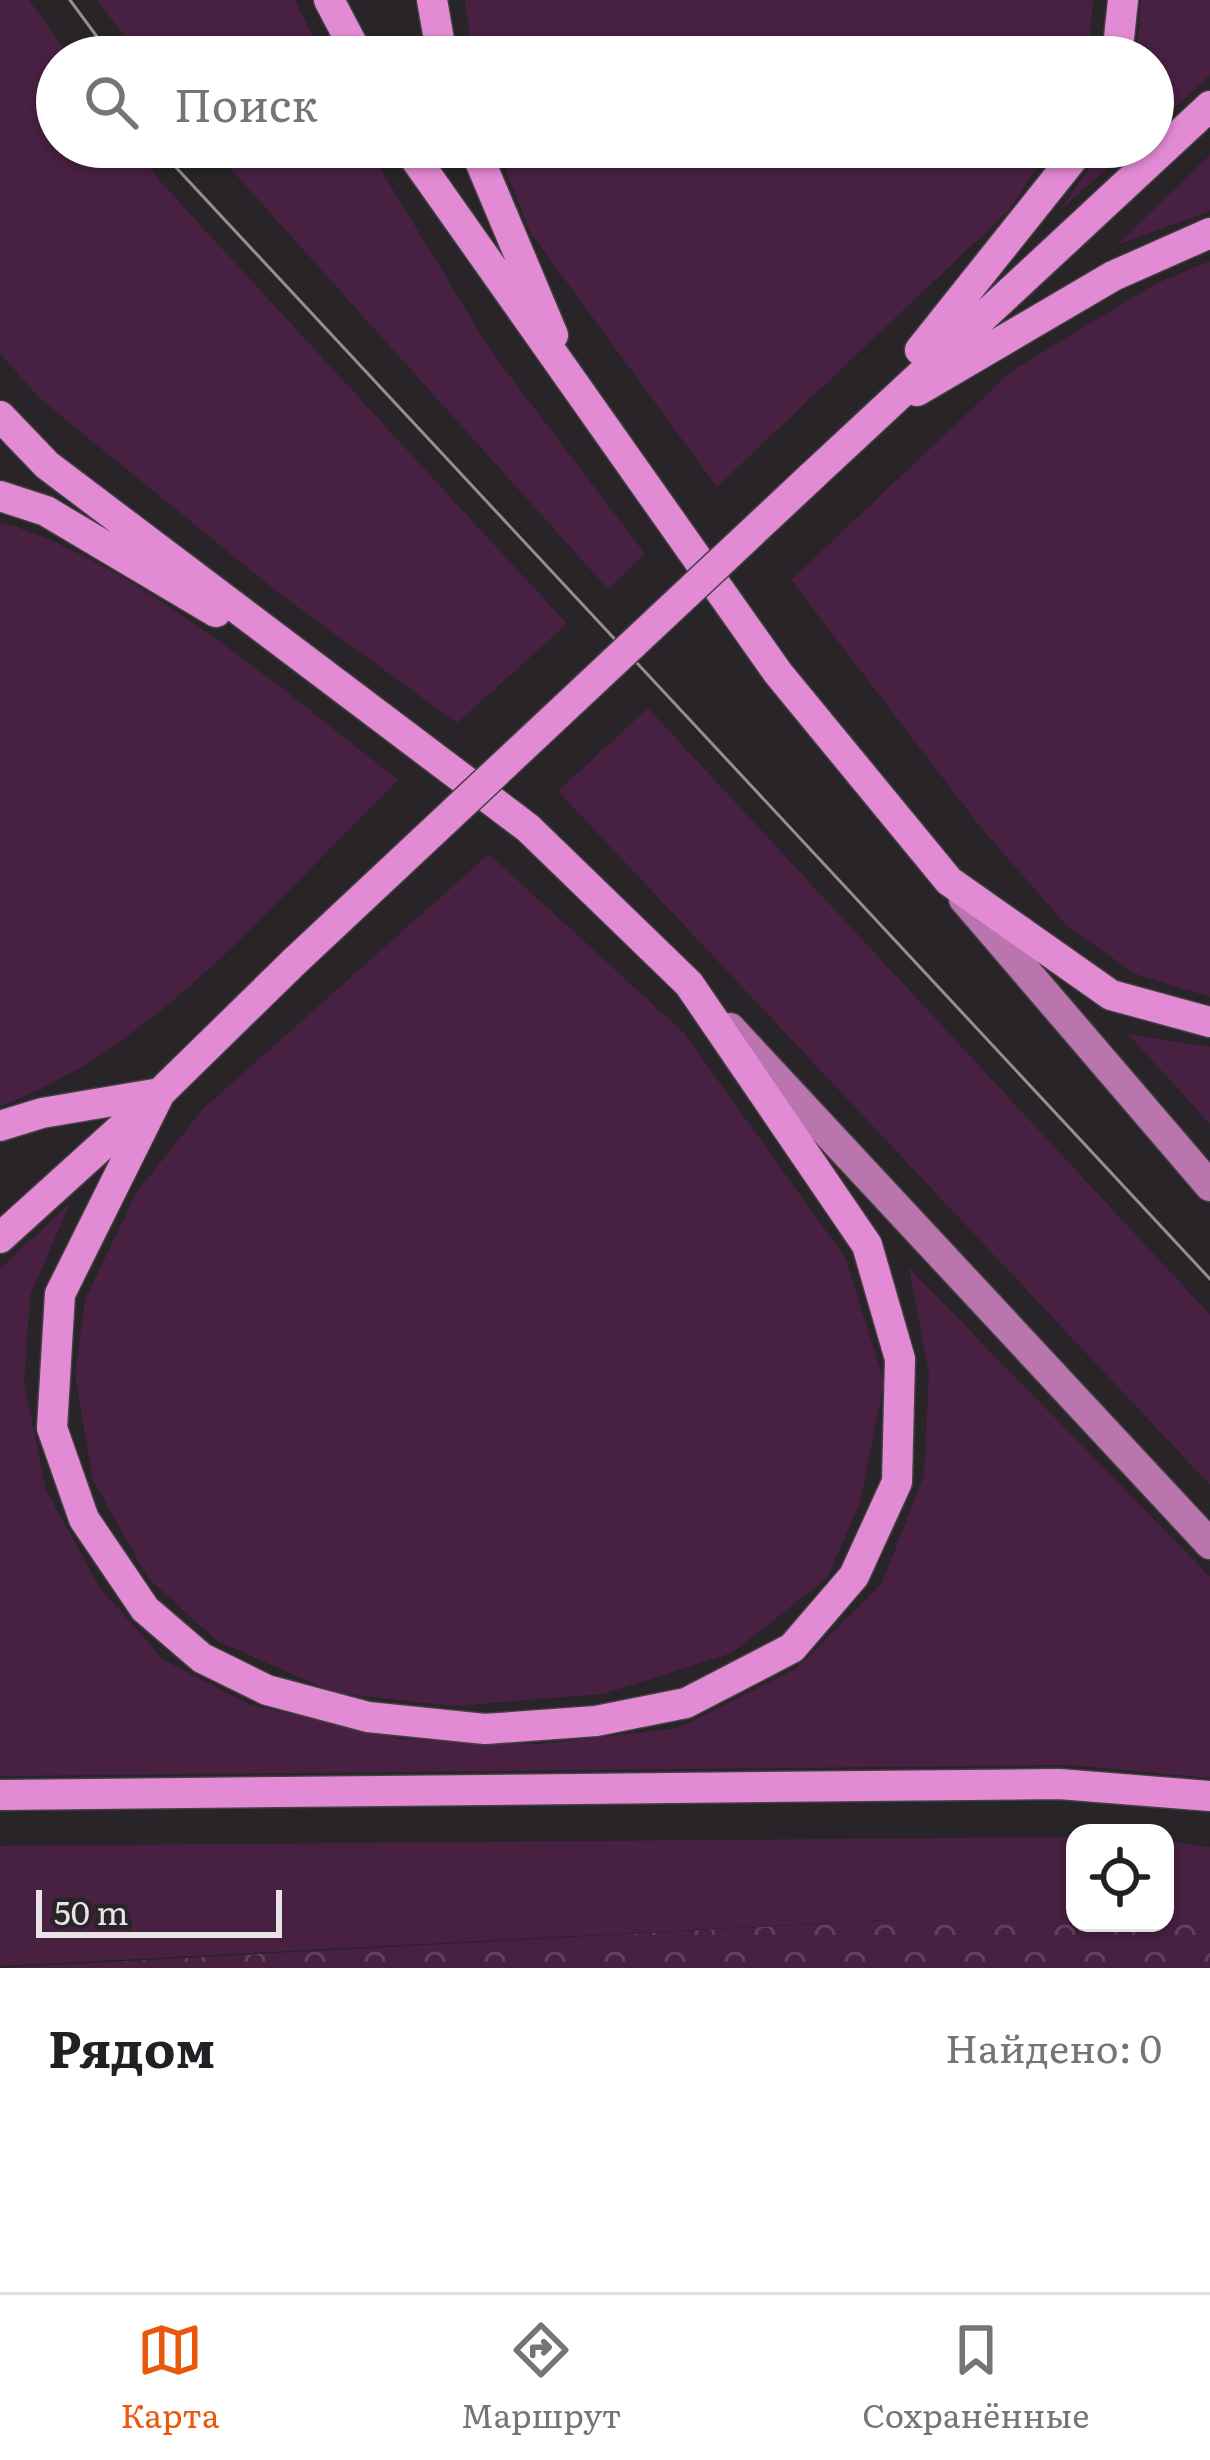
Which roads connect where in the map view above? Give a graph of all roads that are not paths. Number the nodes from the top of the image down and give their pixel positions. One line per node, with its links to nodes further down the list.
1 (329, 0): 4 (main road)
2 (432, 0): 5 (main road)
3 (1123, 0): 6 (main road)
4 (348, 36)
5 (438, 36)
6 (1119, 36)
7 (1210, 106): 8 (main road)
8 (1174, 139)
9 (422, 168): 14 (main road)
10 (483, 168): 14 (main road)
11 (1065, 168): 16 (main road)
12 (1142, 168): 16 (main road)
13 (1210, 233): 16 (main road)
14 (576, 391): 19 (main road)
15 (0, 416): 18 (main road)
16 (860, 424): 22 (main road, bridge)
17 (0, 496): 18 (main road)
18 (350, 692): 20 (main road)
19 (949, 881): 21 (main road); 24 (main road)
20 (689, 984): 22 (main road); 26 (main road)
21 (1210, 1022)
22 (160, 1093): 23 (main road); 25 (main road)
23 (0, 1126)
24 (1210, 1186)
25 (0, 1238)
26 (1210, 1544)
27 (0, 1795): 28 (main road)
28 (1210, 1796)

